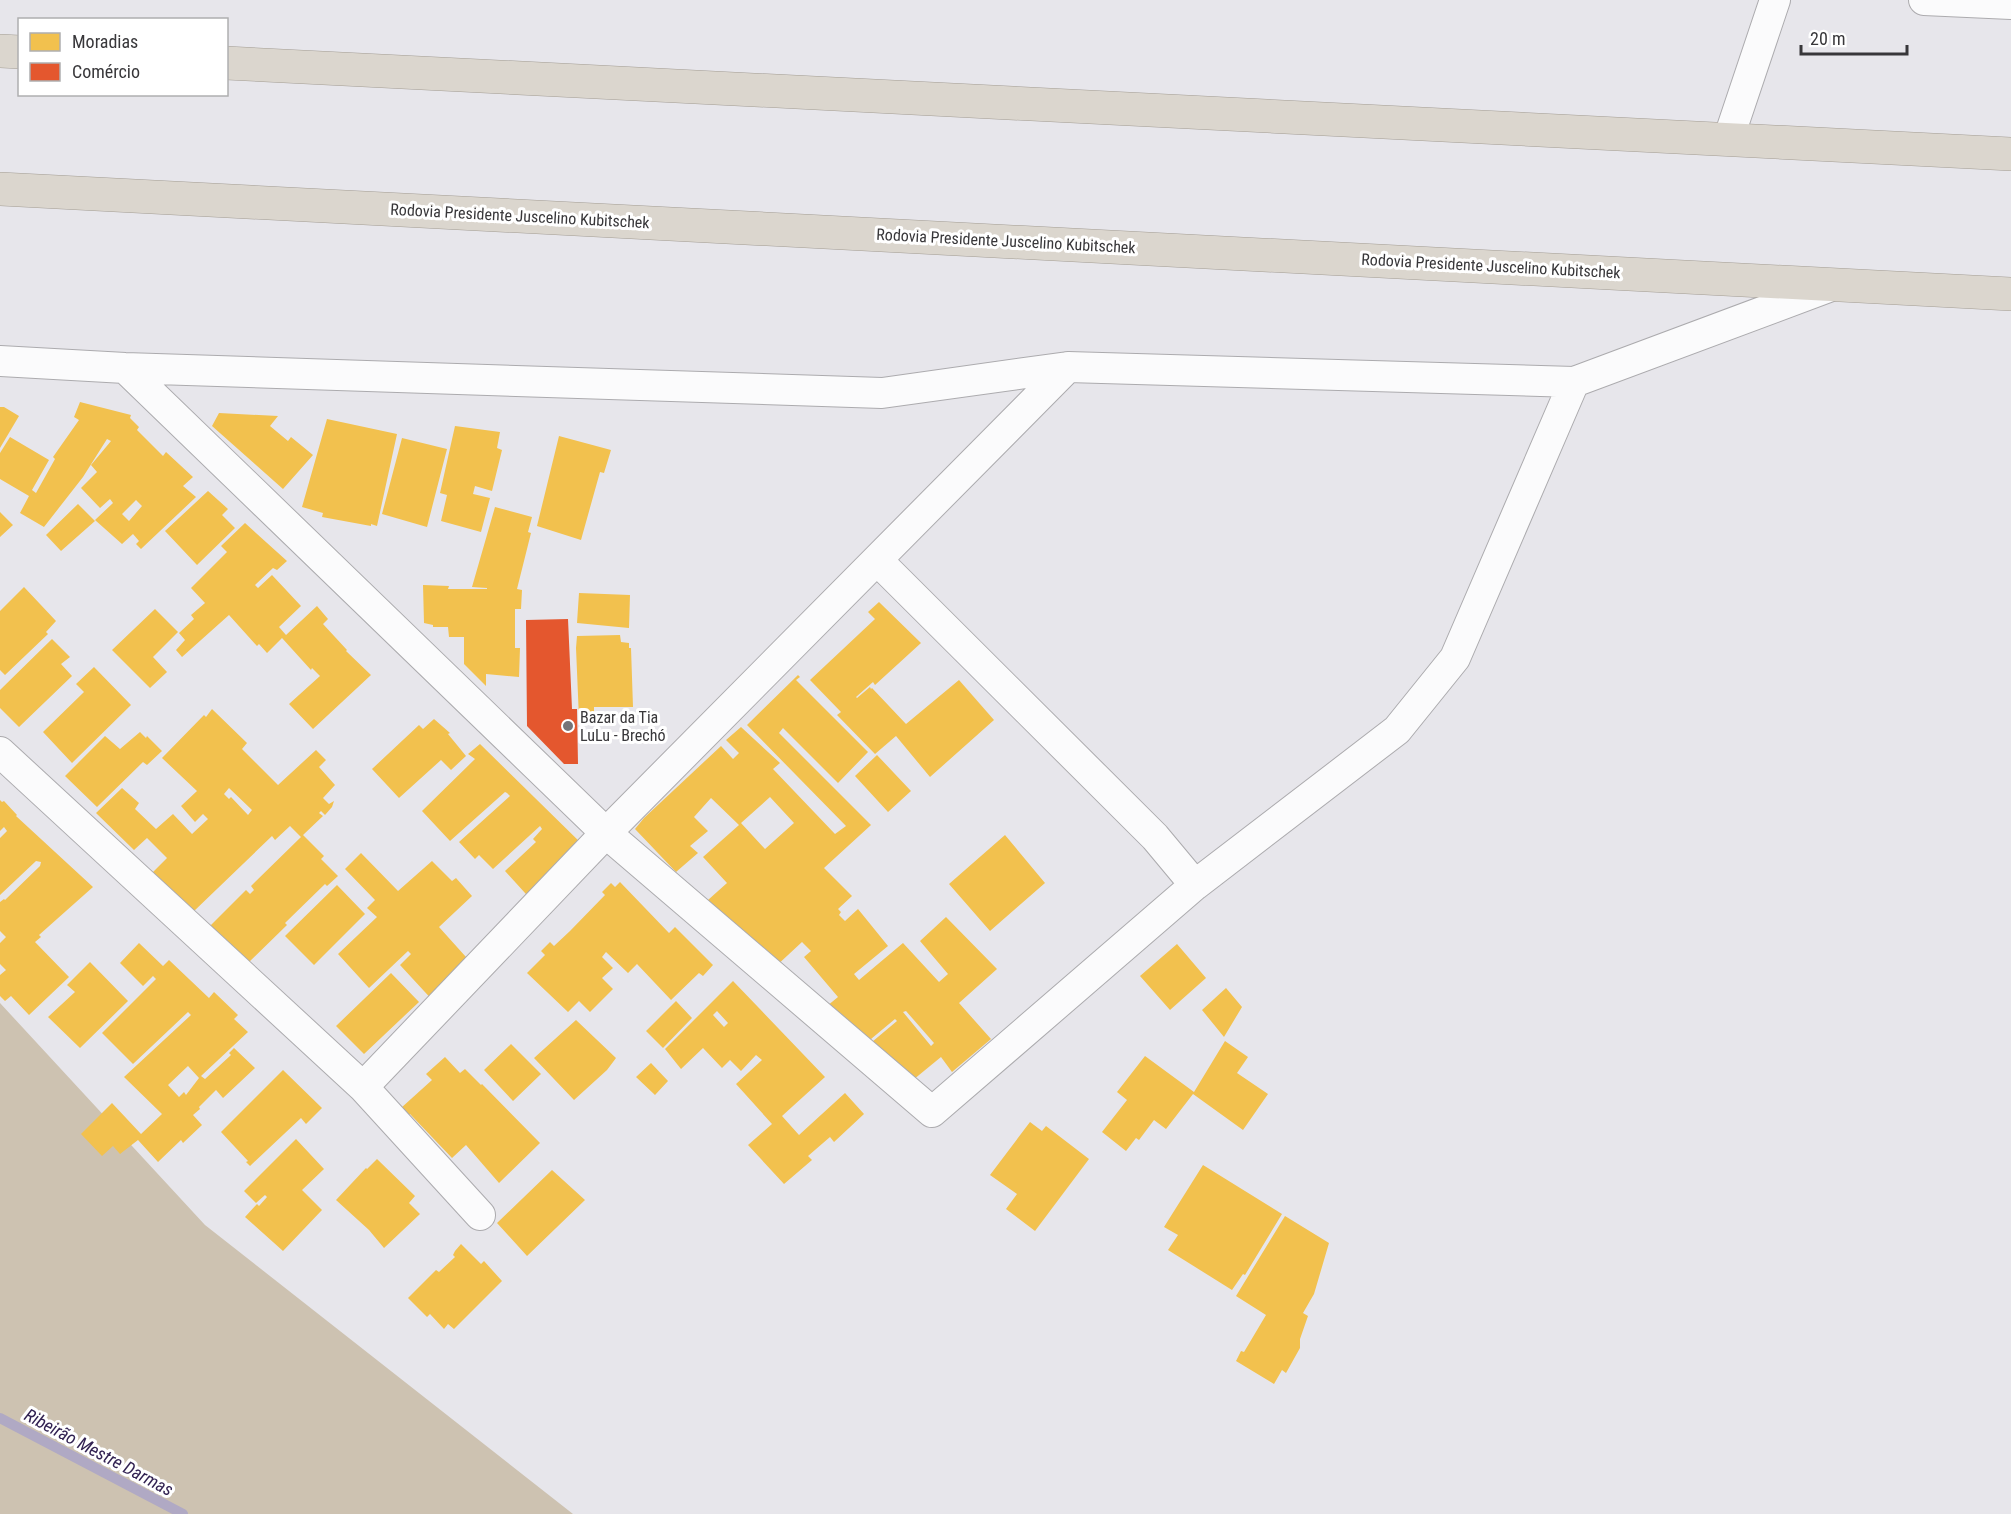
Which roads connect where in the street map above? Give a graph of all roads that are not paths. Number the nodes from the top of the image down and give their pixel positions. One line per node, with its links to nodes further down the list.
1 (1775, 0): 7 (street)
2 (1924, 0): 3 (street)
3 (2011, 4)
4 (0, 51): 5 (highway)
5 (18, 52)
6 (228, 63): 7 (highway)
7 (1728, 140): 8 (highway)
8 (2011, 154)
9 (0, 189): 10 (highway, Rodovia Presidente Juscelino Kubitschek)
10 (1834, 284): 11 (highway, Rodovia Presidente Juscelino Kubitschek); 15 (street)
11 (2011, 294)
12 (0, 361): 14 (street)
13 (1068, 366): 14 (street); 15 (street); 16 (street)
14 (125, 368): 18 (street)
15 (1574, 382): 19 (street)
16 (877, 560): 18 (street); 19 (street)
17 (0, 752): 20 (street)
18 (606, 833): 19 (street); 20 (street)
19 (1195, 885)
20 (363, 1087): 21 (street)
21 (480, 1215)

